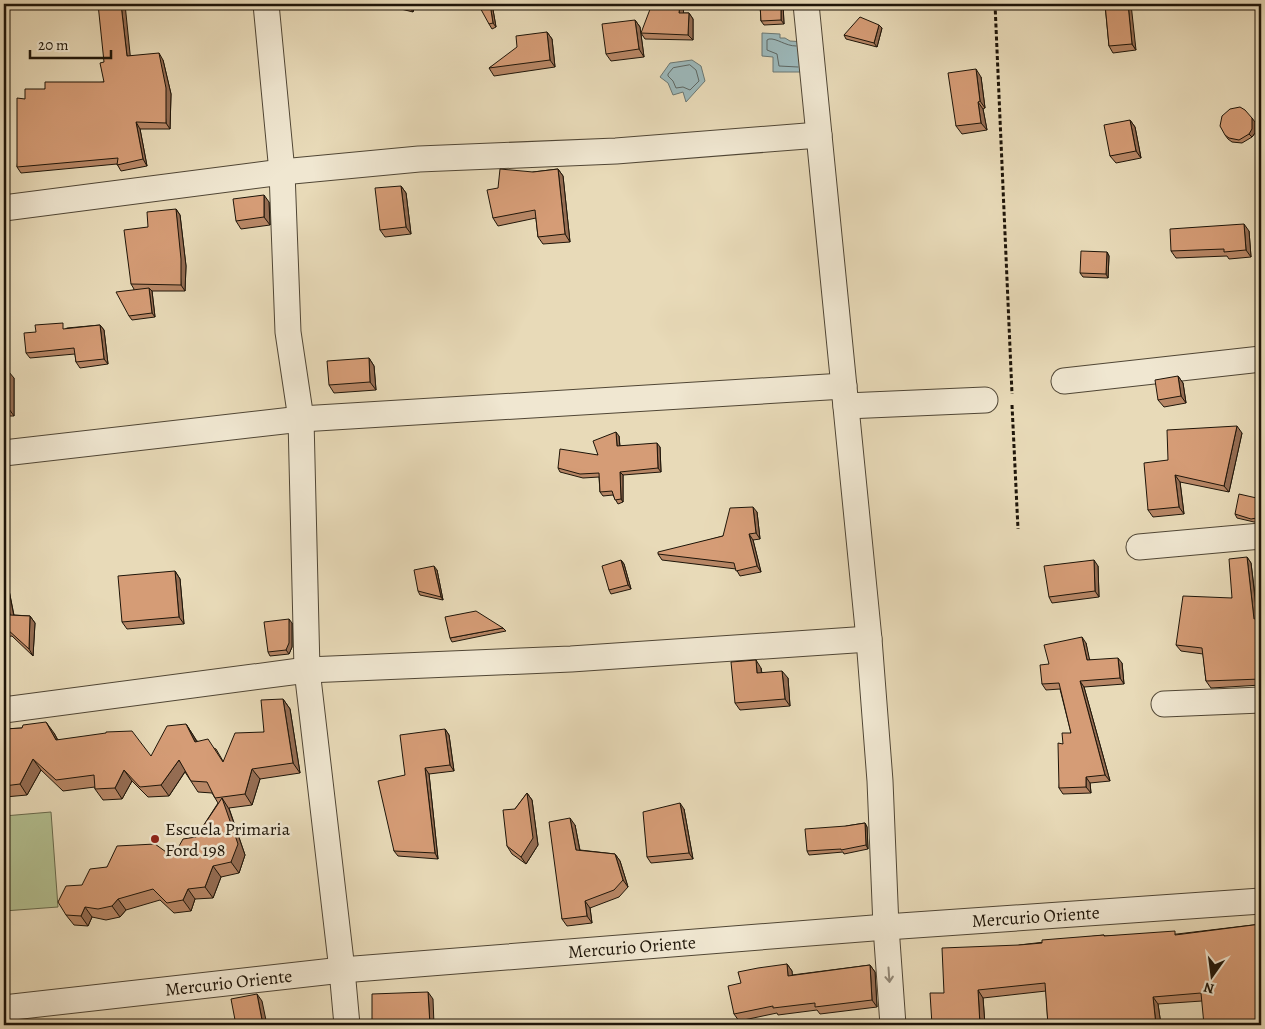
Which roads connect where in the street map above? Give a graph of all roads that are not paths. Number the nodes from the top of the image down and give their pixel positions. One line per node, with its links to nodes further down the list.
1 (266, 4): 4 (street)
2 (806, 4): 3 (street)
3 (819, 135): 4 (street); 8 (street)
4 (282, 172): 5 (street); 10 (street)
5 (4, 208)
6 (1261, 359): 7 (street)
7 (1064, 381)
8 (845, 396): 9 (street); 10 (street); 14 (street)
9 (985, 400)
10 (301, 418): 11 (street); 15 (street)
11 (4, 453)
12 (1261, 536): 13 (street)
13 (1139, 547)
14 (869, 639): 15 (street); 20 (street)
15 (307, 670): 18 (street); 21 (street)
16 (1261, 700): 17 (street)
17 (1164, 704)
18 (4, 710)
19 (1261, 900): 20 (street, Mercurio Oriente)
20 (886, 927): 21 (street, Mercurio Oriente); 24 (street, one-way to 24)
21 (342, 970): 22 (street, Mercurio Oriente); 23 (street)
22 (4, 1008)
23 (347, 1025)
24 (893, 1025)

